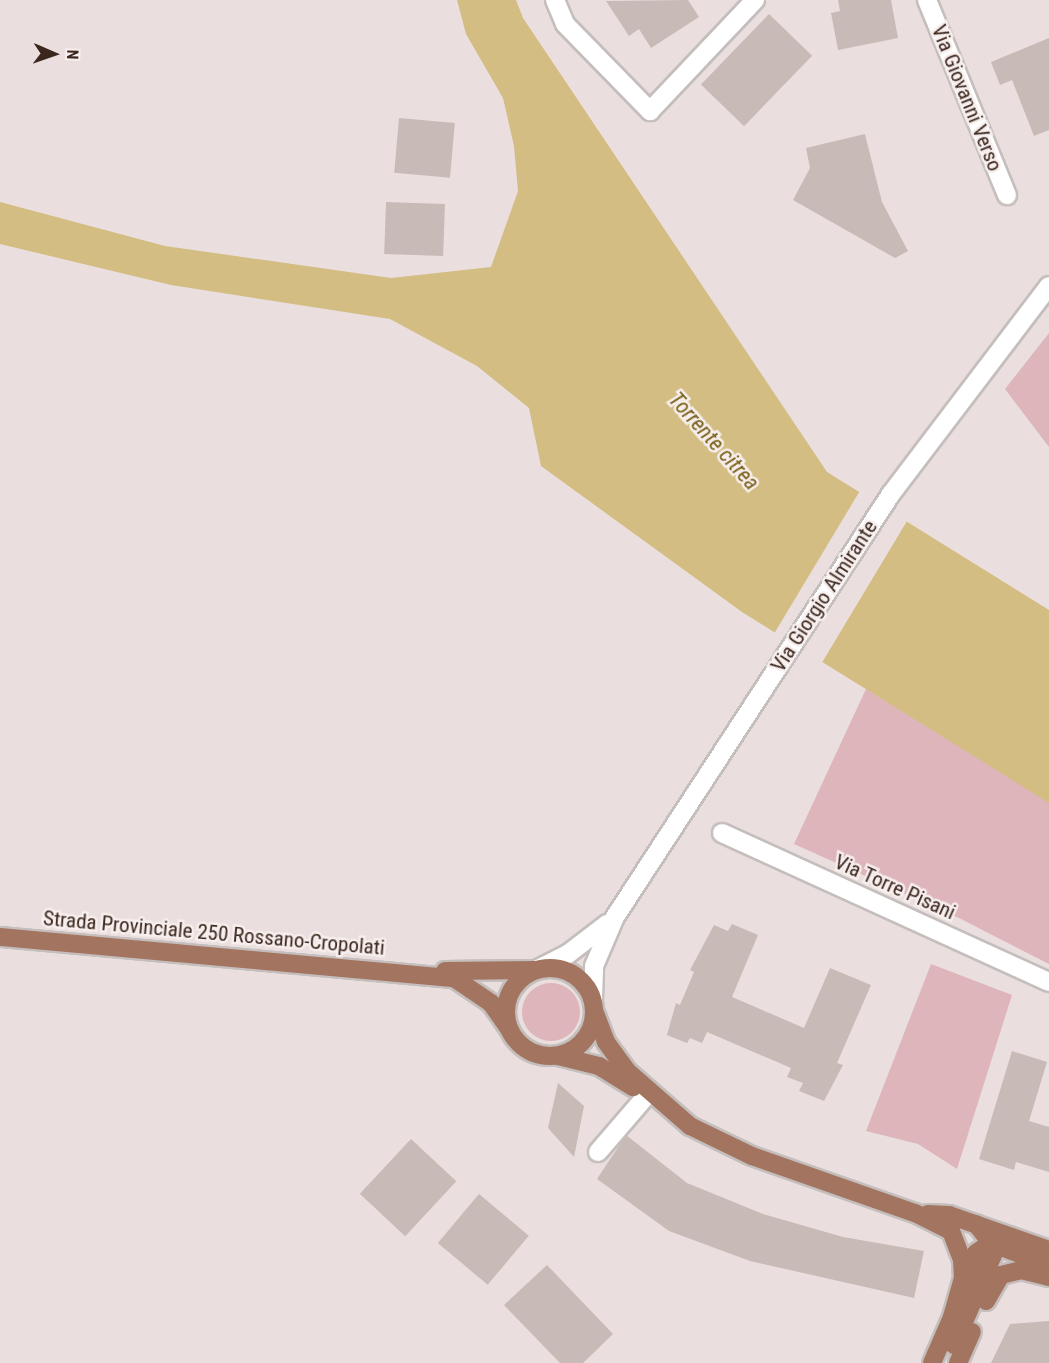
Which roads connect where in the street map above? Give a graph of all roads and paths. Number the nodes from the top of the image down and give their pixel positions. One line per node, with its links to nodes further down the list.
1 (555, 0): 2 (street)
2 (755, 0)
3 (927, 0): 4 (street, Via Giovanni Verso)
4 (1007, 195)
5 (1049, 286): 7 (street, Via Giorgio Almirante)
6 (722, 833): 11 (street, Via Torre Pisani)
7 (615, 917): 9 (street); 12 (street)
8 (0, 937): 10 (main road, Strada Provinciale 250 Rossano-Cropolati)
9 (536, 970): 10 (main road, Strada Provinciale 250 Rossano-Cropolati); 12 (main road); 13 (main road)
10 (425, 972): 13 (main road, Strada Provinciale 250 Rossano-Cropolati)
11 (1049, 982)
12 (594, 1006): 14 (main road); 15 (main road)
13 (509, 1029): 14 (main road)
14 (558, 1056): 15 (main road)
15 (653, 1099): 16 (street); 17 (main road)
16 (598, 1152)
17 (919, 1215): 18 (main road); 19 (main road)
18 (975, 1224): 20 (main road); 21 (main road)
19 (947, 1228): 20 (main road); 25 (main road)
20 (988, 1249): 22 (main road); 23 (main road); 25 (main road); 27 (main road)
21 (1049, 1251)
22 (1049, 1264)
23 (1031, 1271): 24 (main road); 28 (main road)
24 (1049, 1277)
25 (958, 1298): 26 (main road)
26 (932, 1363)
27 (945, 1363)
28 (958, 1363)

